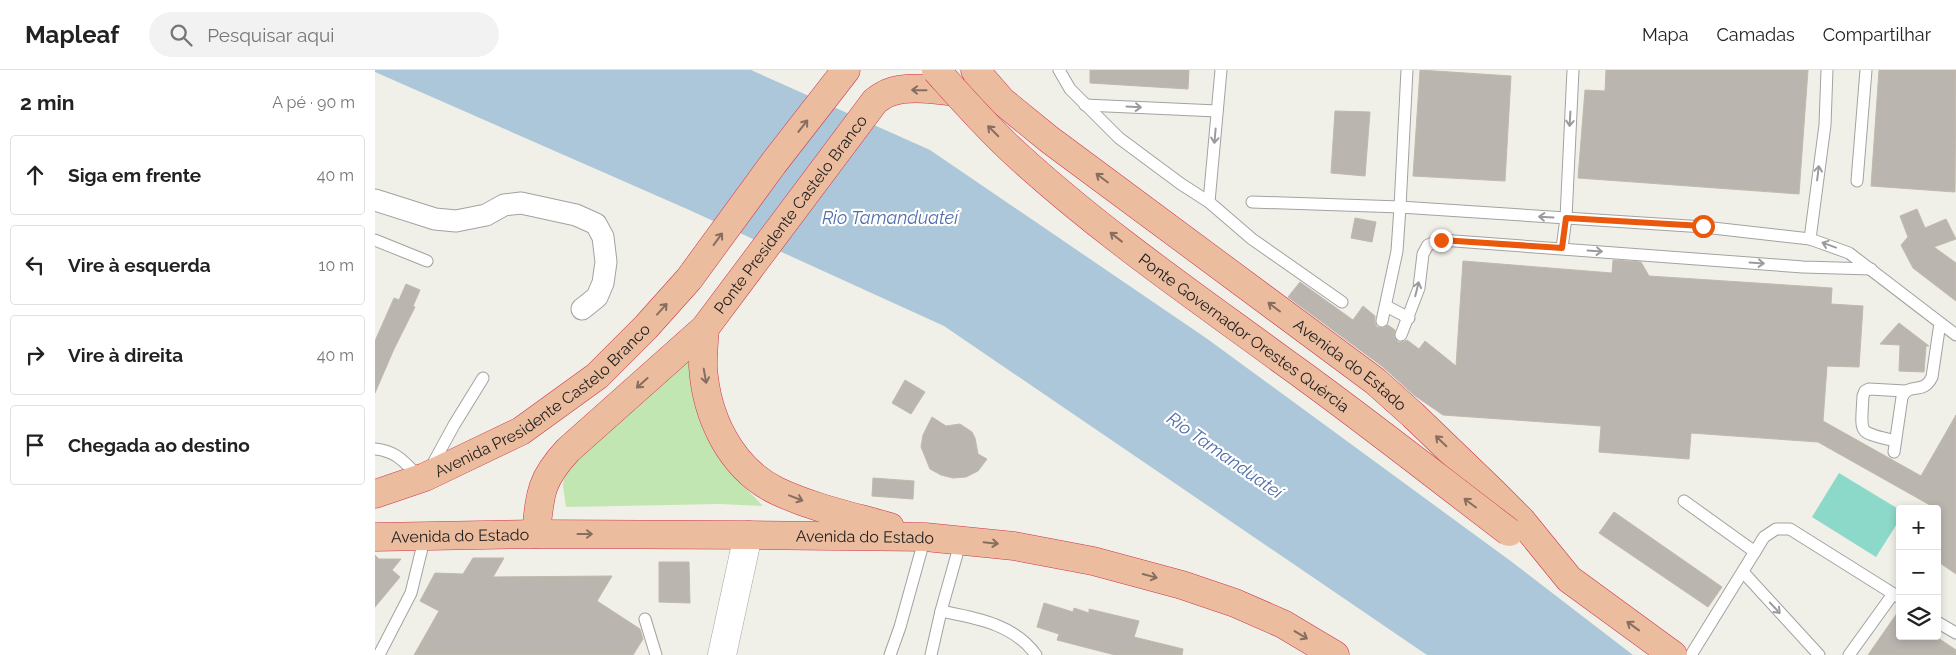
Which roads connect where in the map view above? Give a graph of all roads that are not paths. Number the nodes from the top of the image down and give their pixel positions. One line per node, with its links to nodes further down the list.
1 (846, 70): 37 (highway, Avenida Presidente Castelo Branco, one-way to 1)
2 (936, 70): 48 (highway, Ponte Governador Orestes Quércia, one-way to 2, bridge)
3 (975, 70): 11 (highway, Avenida do Estado)
4 (1059, 70): 12 (lane)
5 (1221, 70): 13 (lane)
6 (1407, 70): 18 (lane)
7 (1573, 70): 19 (lane, one-way to 19)
8 (1827, 70): 20 (lane, one-way to 8)
9 (1866, 70): 14 (lane)
10 (875, 101): 11 (highway, Avenida do Estado, one-way to 10); 28 (highway, Ponte Presidente Castelo Branco)
11 (1001, 101): 48 (highway, Avenida do Estado, one-way to 11)
12 (1085, 105): 13 (lane, one-way to 13); 16 (lane)
13 (1217, 111): 16 (lane, one-way to 16)
14 (1857, 181)
15 (375, 200): 27 (street)
16 (1209, 202): 25 (lane)
17 (1252, 202): 18 (lane)
18 (1400, 208): 19 (lane, one-way to 18); 26 (lane)
19 (1566, 218): 20 (lane); 22 (lane)
20 (1810, 239): 24 (lane, one-way to 20)
21 (375, 240): 23 (lane)
22 (1562, 248): 24 (lane, one-way to 24); 29 (lane, one-way to 22)
23 (427, 261)
24 (1871, 269): 31 (lane)
25 (1342, 302)
26 (1386, 306): 29 (lane); 30 (lane)
27 (582, 309)
28 (712, 318): 40 (highway, one-way to 40); 44 (highway, one-way to 44)
29 (1409, 318): 32 (lane)
30 (1382, 321)
31 (1940, 323): 33 (lane); 35 (lane)
32 (1401, 335)
33 (1956, 336)
34 (483, 378): 37 (lane)
35 (1905, 391): 35 (lane)
36 (375, 449): 37 (lane)
37 (423, 478): 38 (highway, Avenida Presidente Castelo Branco)
38 (375, 494)
39 (1684, 501): 46 (lane)
40 (536, 534): 41 (highway, Avenida do Estado, one-way to 41); 42 (highway, Avenida do Estado)
41 (748, 535): 44 (highway, Avenida do Estado); 56 (street)
42 (425, 536): 43 (highway, Avenida do Estado); 54 (lane)
43 (375, 537)
44 (925, 537): 45 (highway, Avenida do Estado); 57 (lane)
45 (961, 540): 50 (lane); 60 (highway, Avenida do Estado, one-way to 60)
46 (1755, 552): 47 (lane); 49 (lane)
47 (1743, 572): 62 (lane); 63 (lane, one-way to 63)
48 (1569, 579): 61 (highway, Avenida do Estado, one-way to 48)
49 (1896, 596): 64 (lane)
50 (941, 611): 58 (lane); 59 (lane)
51 (645, 619): 55 (lane)
52 (1941, 625): 53 (lane)
53 (1956, 634)
54 (380, 653)
55 (656, 655)
56 (722, 655)
57 (890, 655)
58 (931, 655)
59 (1036, 655)
60 (1335, 655)
61 (1673, 655)
62 (1691, 655)
63 (1819, 655)
64 (1849, 655)

